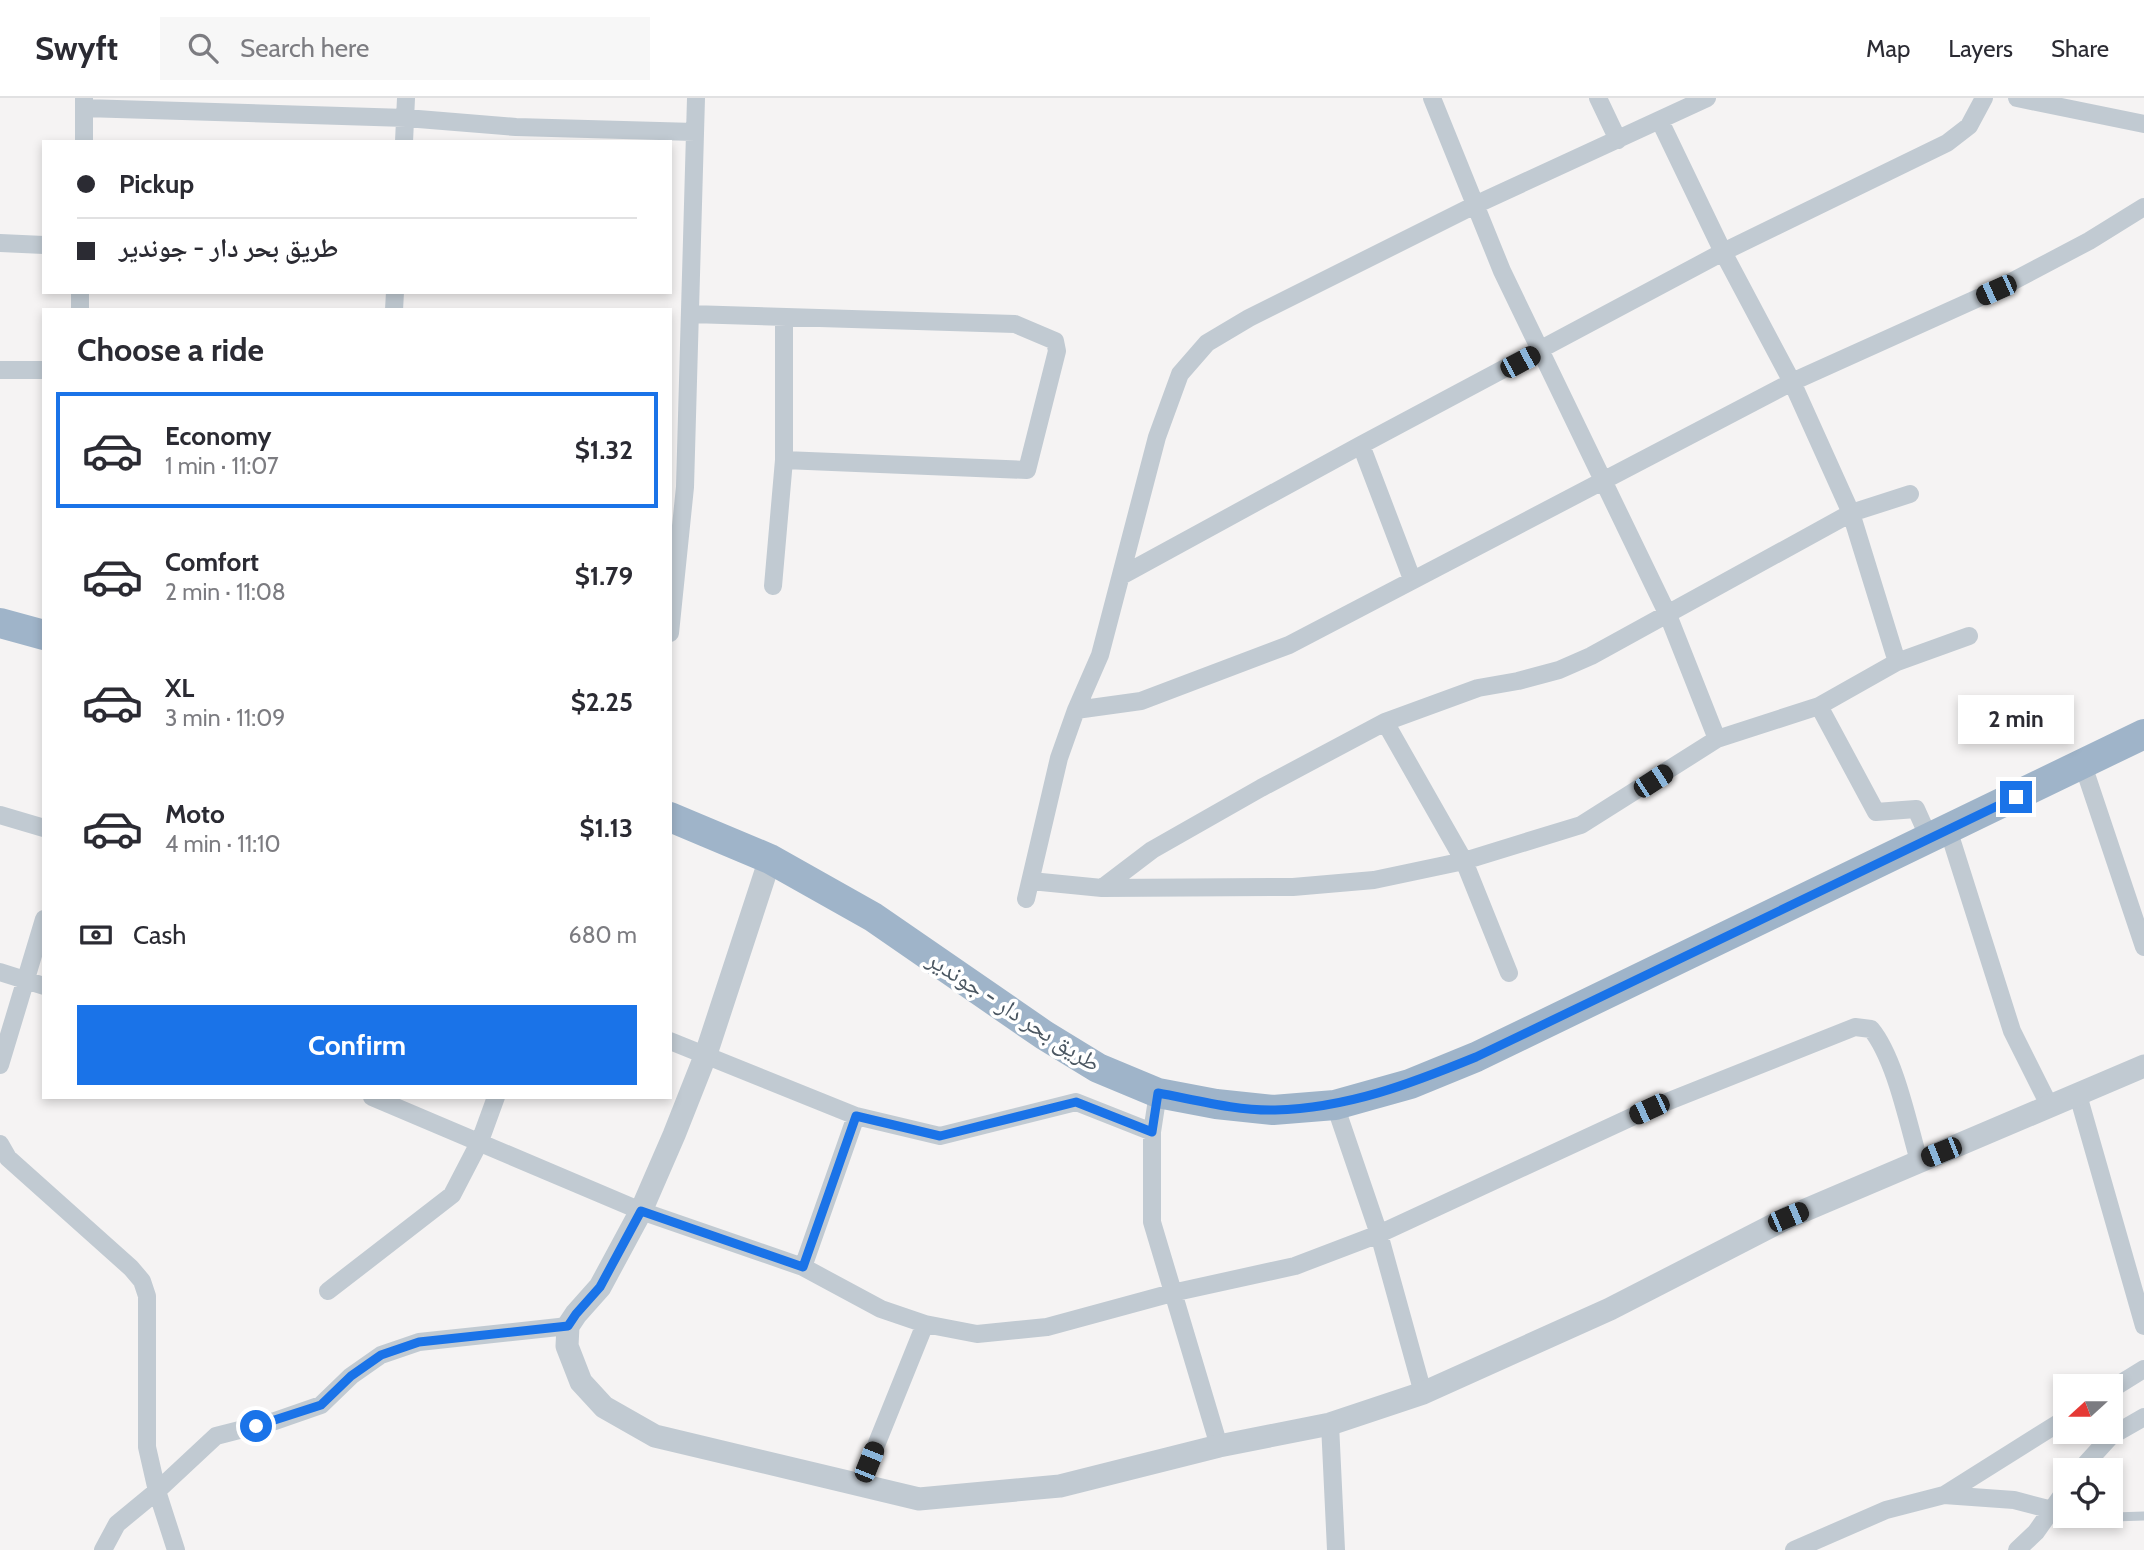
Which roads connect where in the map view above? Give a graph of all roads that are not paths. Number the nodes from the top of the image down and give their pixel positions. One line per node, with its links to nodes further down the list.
1 (406, 98): 9 (street)
2 (696, 98): 12 (street)
3 (1433, 98): 16 (street)
4 (1598, 98): 15 (street)
5 (1707, 98): 10 (street)
6 (1984, 98): 20 (street)
7 (2017, 98): 11 (street)
8 (84, 103): 9 (street); 13 (street)
9 (406, 118): 12 (street); 14 (street)
10 (1660, 121): 15 (street); 20 (street)
11 (2144, 124)
12 (695, 132): 21 (street)
13 (83, 140)
14 (404, 140)
15 (1618, 140): 16 (street)
16 (1475, 205): 23 (street); 32 (street)
17 (2144, 207): 26 (street)
18 (0, 243): 19 (street)
19 (42, 245)
20 (1723, 252): 23 (street); 26 (street)
21 (690, 314): 22 (street); 35 (street)
22 (784, 318): 28 (street); 28 (street)
23 (1542, 350): 27 (street); 29 (street)
24 (0, 370): 25 (street)
25 (42, 370)
26 (1792, 382): 29 (street); 31 (street)
27 (1361, 445): 32 (street); 33 (street)
28 (784, 460): 34 (street)
29 (1603, 481): 33 (street); 36 (street)
30 (1910, 494): 31 (street)
31 (1852, 513): 36 (street); 40 (street)
32 (1121, 576): 42 (street)
33 (1412, 579): 42 (street)
34 (773, 586)
35 (672, 614)
36 (1668, 615): 43 (street); 45 (street)
37 (0, 624): 38 (highway)
38 (42, 634)
39 (1969, 636): 40 (street)
40 (1897, 662): 41 (street)
41 (1819, 706): 45 (street); 50 (street)
42 (1076, 710): 53 (street)
43 (1385, 722): 52 (street); 53 (street)
44 (2144, 734): 46 (highway, طريق بحر دار - جوندير)
45 (1717, 739): 52 (street)
46 (2083, 765): 50 (highway, طريق بحر دار - جوندير); 55 (street)
47 (0, 815): 49 (street)
48 (672, 818): 51 (highway, طريق بحر دار - جوندير)
49 (42, 827)
50 (1939, 834): 68 (highway, طريق بحر دار - جوندير); 69 (street)
51 (770, 859): 61 (street); 64 (highway, طريق بحر دار - جوندير)
52 (1464, 861): 53 (street); 57 (street)
53 (1102, 888)
54 (42, 926): 58 (street)
55 (2144, 947)
56 (0, 972): 58 (street)
57 (1509, 974)
58 (26, 980): 59 (street); 62 (street)
59 (42, 985)
60 (672, 1042): 61 (street)
61 (706, 1054): 70 (street); 75 (street)
62 (0, 1065)
63 (2144, 1066): 65 (street)
64 (1158, 1093): 68 (highway, طريق بحر دار - جوندير); 71 (street)
65 (2078, 1095): 69 (street); 82 (street)
66 (377, 1099): 72 (street)
67 (495, 1099): 72 (street)
68 (1335, 1105): 76 (street)
69 (2050, 1107): 74 (street)
70 (856, 1116): 71 (street); 77 (street)
71 (1152, 1132): 79 (street)
72 (480, 1141): 75 (street); 78 (street)
73 (0, 1144): 92 (street)
74 (1919, 1161): 76 (street); 85 (street)
75 (641, 1211): 77 (street); 81 (street)
76 (1379, 1234): 79 (street); 85 (street)
77 (803, 1267): 80 (street)
78 (328, 1292)
79 (1172, 1293): 80 (street); 89 (street)
80 (925, 1324): 91 (street)
81 (568, 1326): 91 (street); 92 (street)
82 (2144, 1326)
83 (2144, 1369): 84 (street)
84 (2123, 1382)
85 (1423, 1392): 87 (street)
86 (2144, 1417): 90 (street)
87 (1330, 1424): 89 (street); 100 (street)
88 (2053, 1427): 93 (street)
89 (1219, 1446): 91 (street)
90 (2091, 1458)
91 (860, 1485)
92 (157, 1491): 98 (street); 99 (street)
93 (1944, 1495): 94 (street); 101 (street)
94 (2053, 1510)
95 (2053, 1516): 102 (street)
96 (2144, 1516): 97 (lane)
97 (2123, 1517)
98 (103, 1550)
99 (176, 1550)
100 (1336, 1550)
101 (1794, 1550)
102 (2017, 1550)

